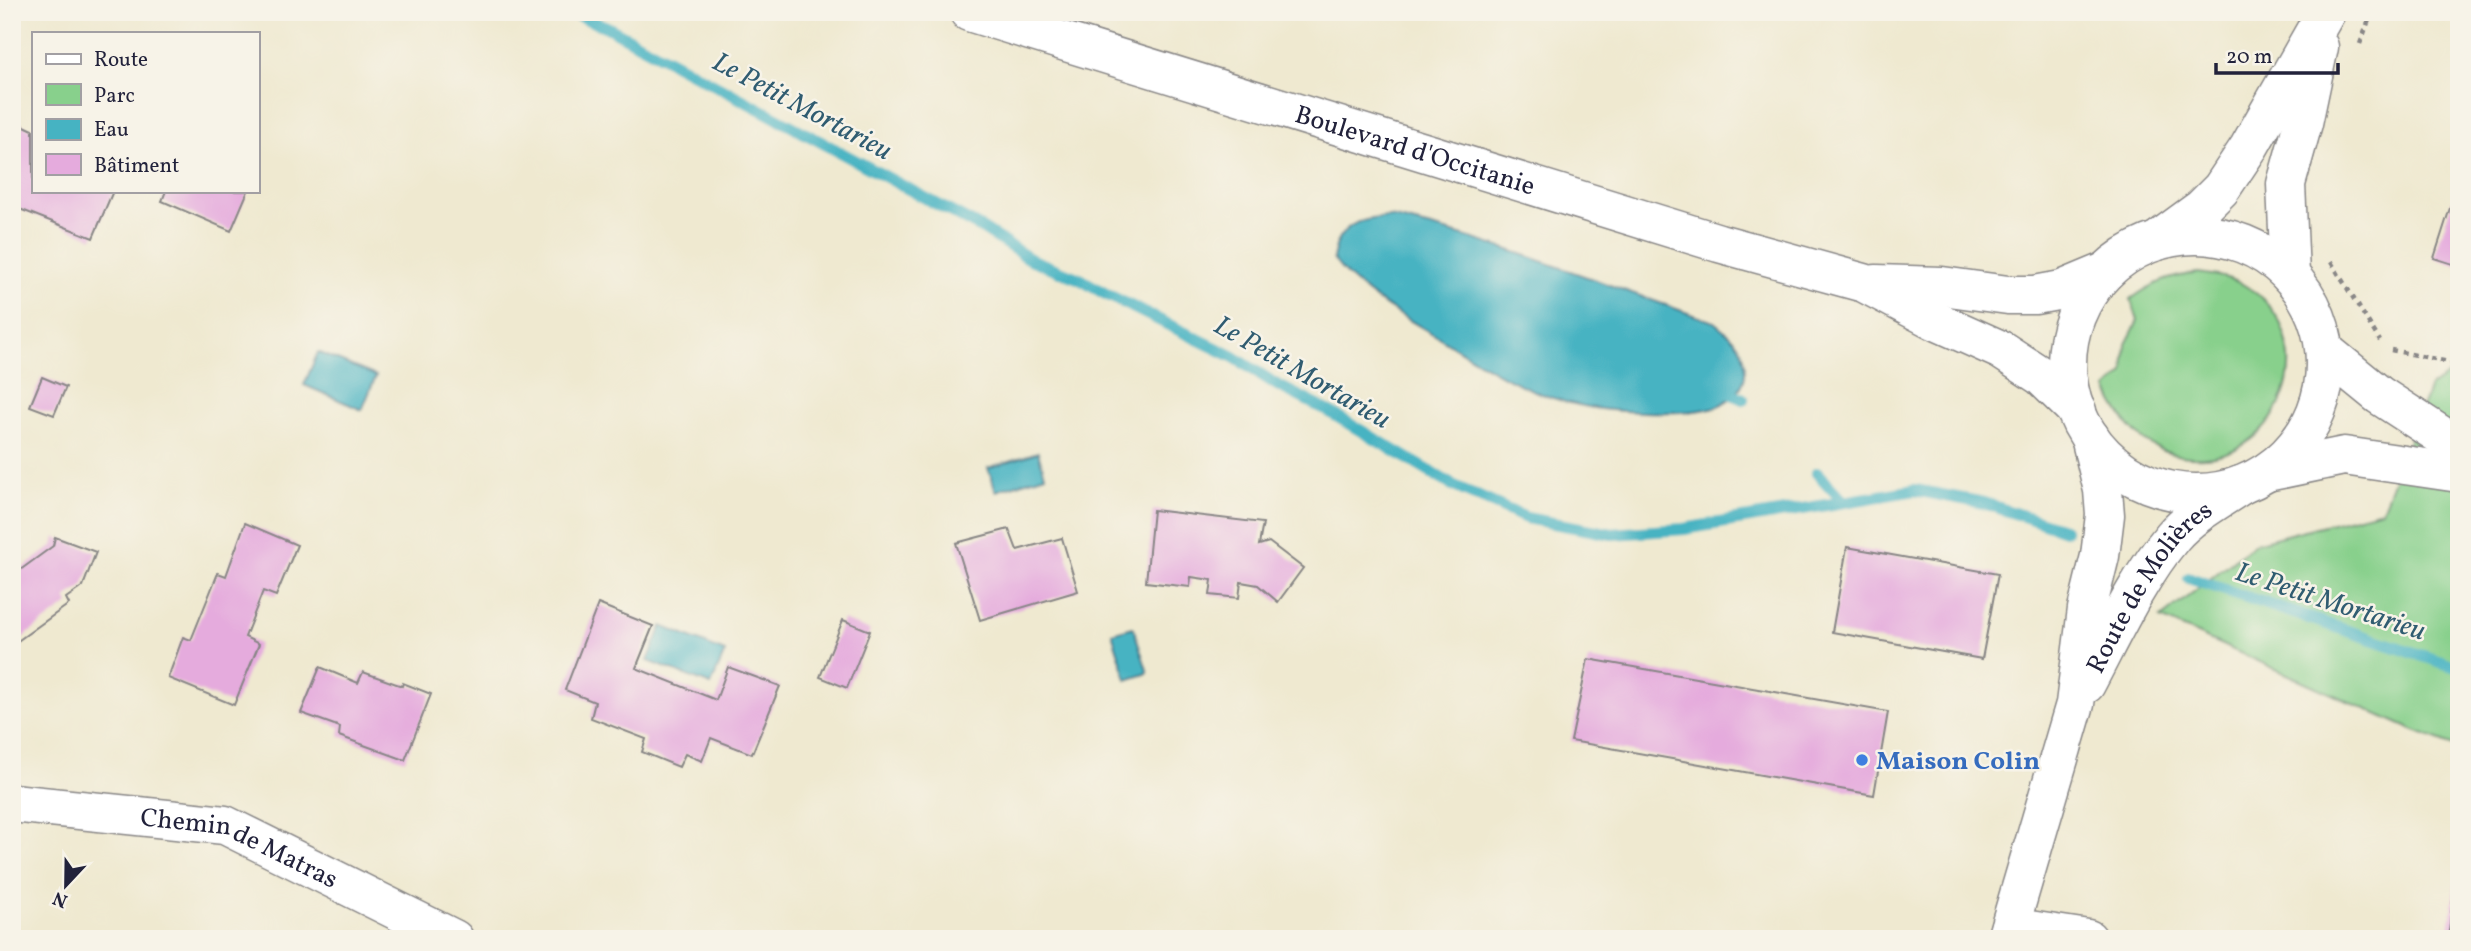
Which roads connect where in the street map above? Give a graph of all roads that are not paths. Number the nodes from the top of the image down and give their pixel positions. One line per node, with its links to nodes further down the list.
1 (969, 12): 6 (main road, Boulevard d'Occitanie)
2 (2326, 12): 3 (main road); 5 (main road)
3 (2157, 241): 4 (main road); 5 (main road)
4 (2105, 272): 6 (main road, Boulevard d'Occitanie); 8 (main road, Route de Molières)
5 (2290, 275): 7 (main road, Route de Molières)
6 (1864, 283): 8 (main road, Boulevard d'Occitanie)
7 (2325, 351): 9 (main road); 11 (main road, Route de Molières)
8 (2083, 424): 11 (main road, Boulevard d'Occitanie); 12 (main road, Route de Molières)
9 (2459, 447)
10 (2459, 473): 11 (main road)
11 (2254, 478): 12 (main road, Route de Molières)
12 (2075, 704): 14 (main road, Route de Molières)
13 (12, 803): 15 (main road, Chemin de Matras)
14 (2008, 933): 16 (main road)
15 (454, 939)
16 (2088, 939)

